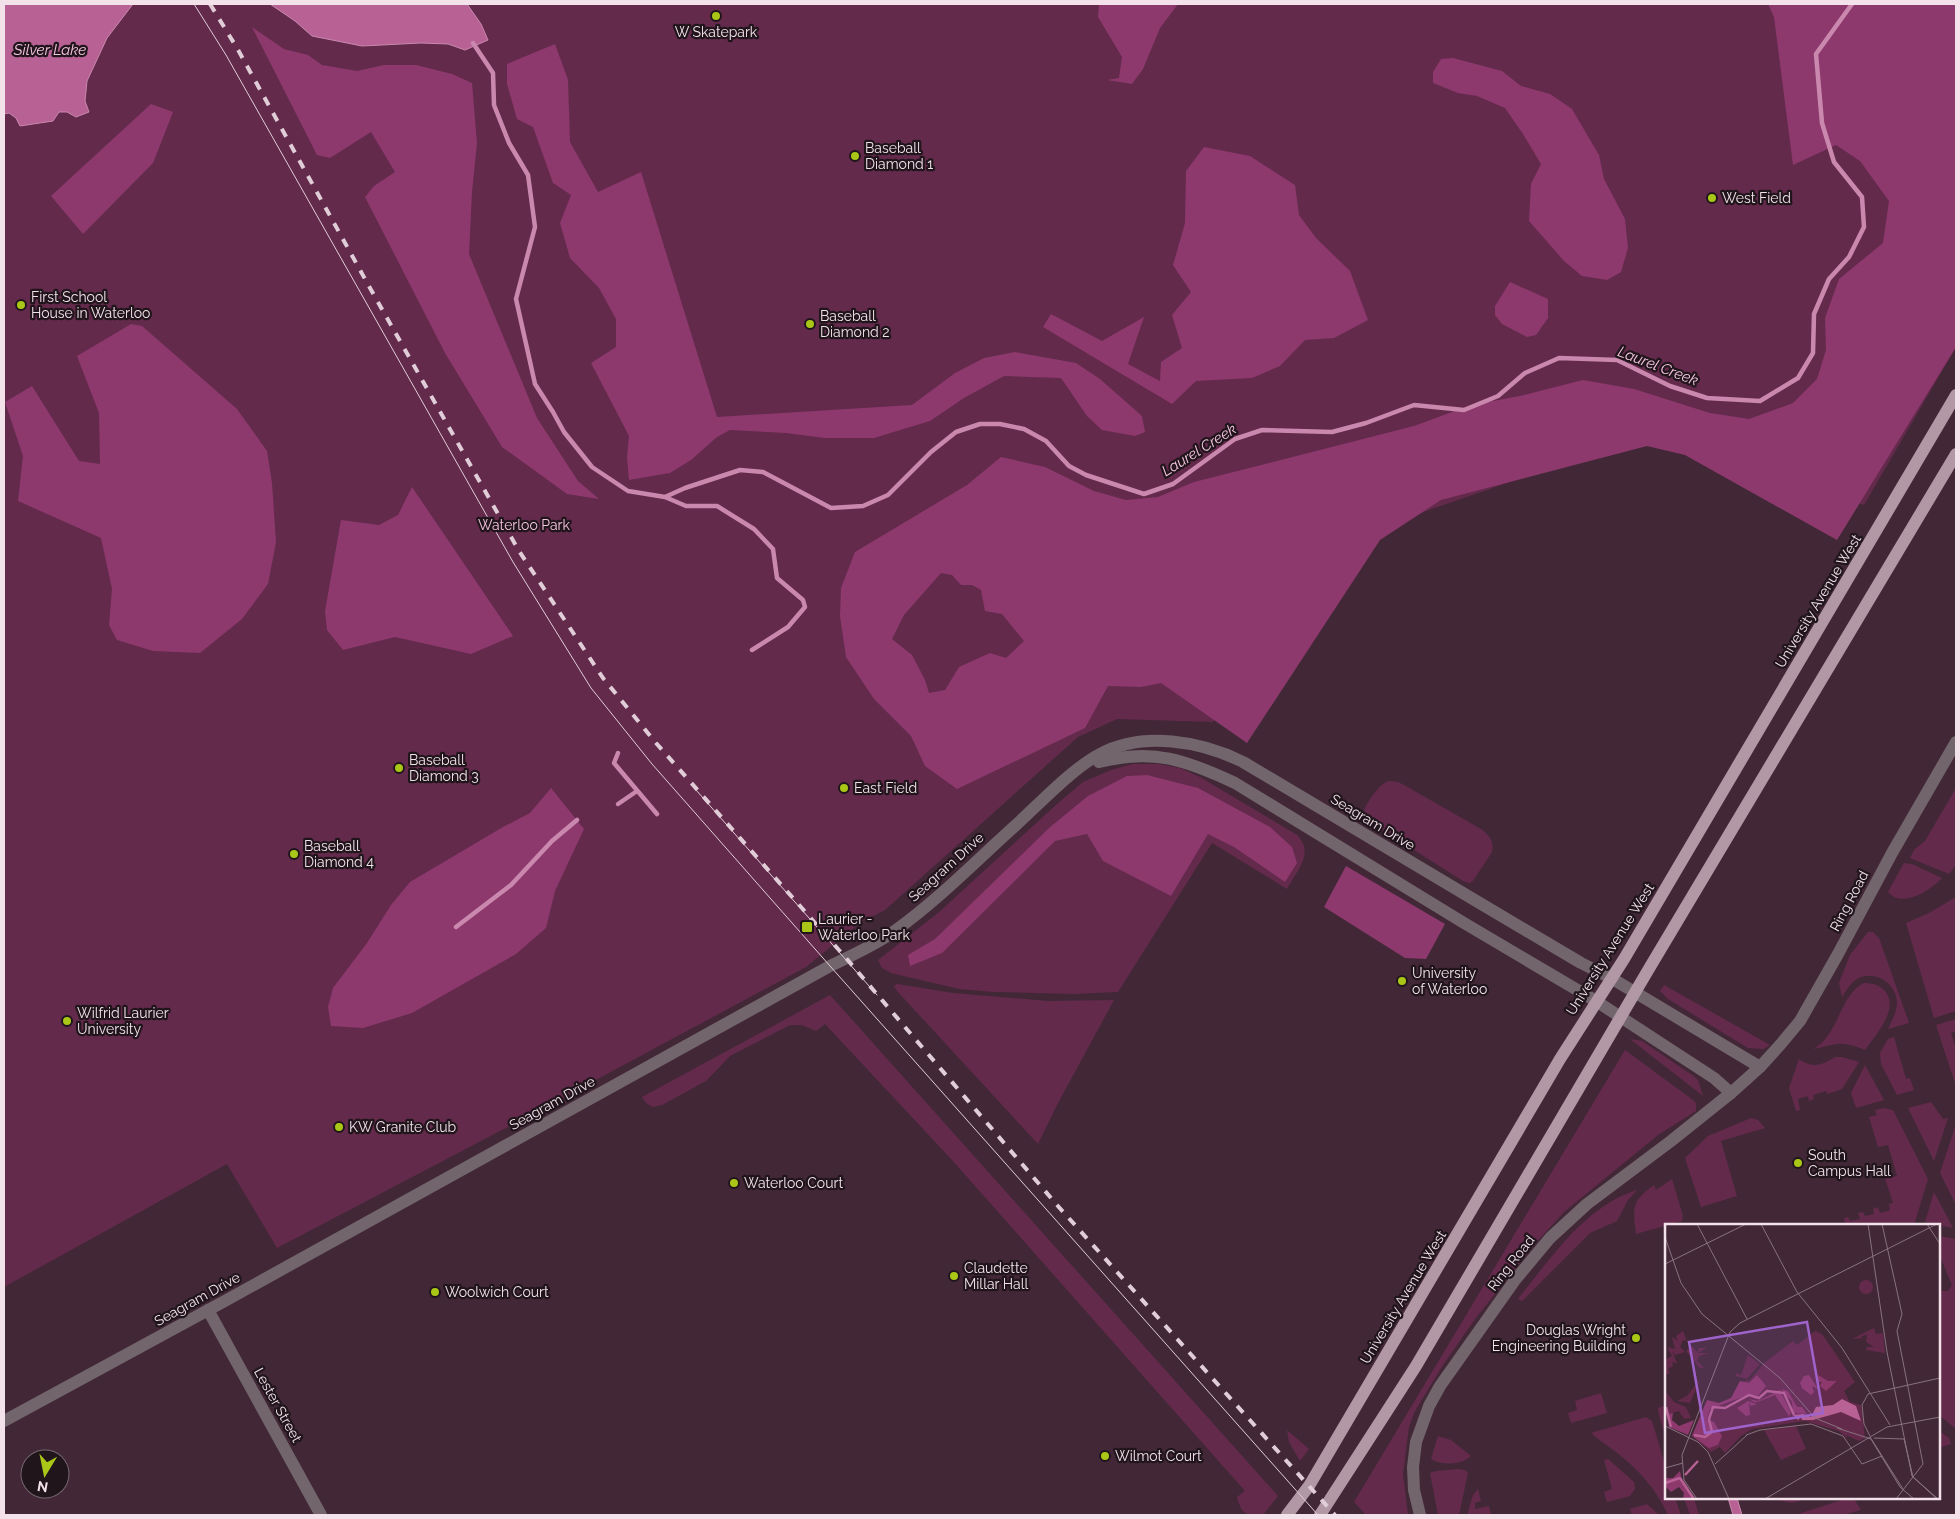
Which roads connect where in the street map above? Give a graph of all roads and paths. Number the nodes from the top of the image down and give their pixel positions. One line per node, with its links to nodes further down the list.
1 (1956, 395): 5 (main road, University Avenue West)
2 (1956, 454): 6 (main road)
3 (1956, 742): 9 (street, Ring Road)
4 (1082, 767): 5 (street, Seagram Drive); 7 (street, Seagram Drive); 11 (street, Seagram Drive)
5 (1611, 978): 6 (street, Seagram Drive); 7 (main road, University Avenue West)
6 (1636, 992): 8 (main road); 9 (street)
7 (1596, 1001): 8 (street, Seagram Drive); 14 (main road, University Avenue West)
8 (1621, 1016): 10 (street); 15 (main road)
9 (1760, 1067): 10 (street, Ring Road)
10 (1731, 1092): 16 (street, Ring Road)
11 (208, 1310): 12 (street, Seagram Drive); 13 (street, Lester Street)
12 (4, 1421)
13 (321, 1515)
14 (1287, 1515)
15 (1320, 1515)
16 (1420, 1515)

